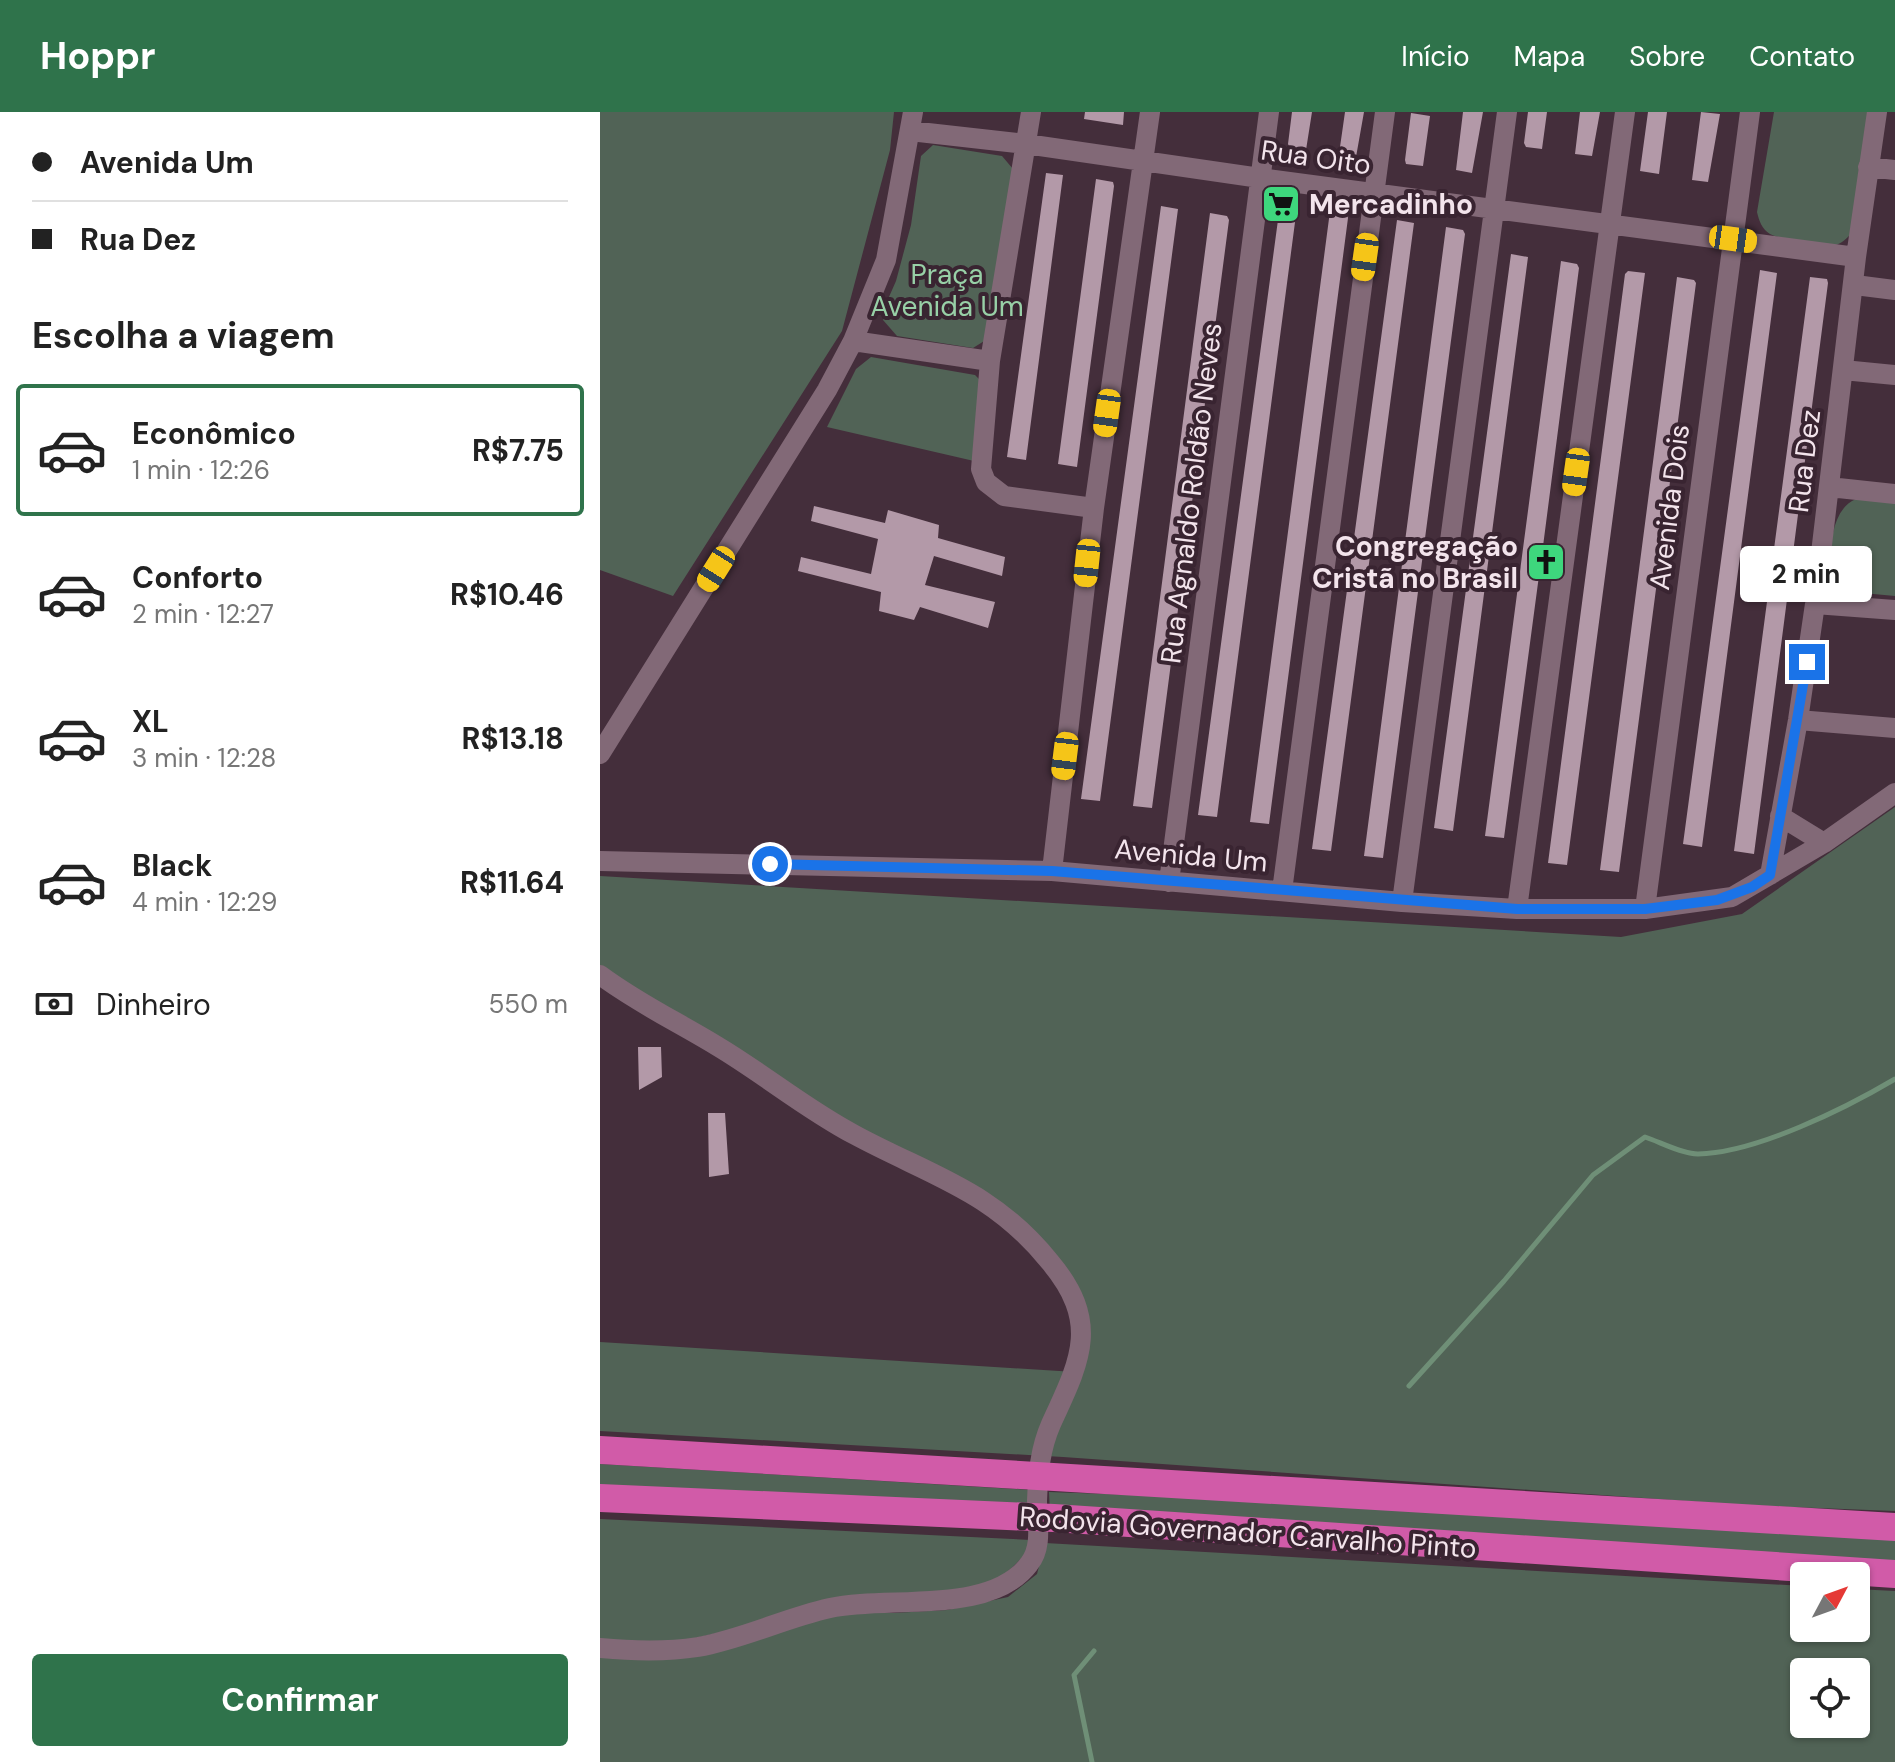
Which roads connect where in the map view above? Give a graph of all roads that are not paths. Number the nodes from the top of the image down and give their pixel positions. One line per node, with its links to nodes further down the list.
1 (1031, 112): 10 (street)
2 (1150, 112): 11 (street)
3 (1269, 112): 14 (street, Rua Agnaldo Roldão Neves)
4 (1385, 112): 15 (street)
5 (1507, 112): 16 (street)
6 (1625, 112): 17 (street)
7 (1750, 112): 18 (street, Avenida Dois)
8 (1877, 112): 12 (street, Rua Dez)
9 (912, 121): 10 (street, Rua Oito); 22 (street)
10 (1026, 144): 11 (street, Rua Oito); 23 (street)
11 (1143, 160): 14 (street, Rua Oito); 28 (street)
12 (1868, 167): 13 (street); 19 (street, Rua Dez)
13 (1895, 170)
14 (1260, 178): 15 (street, Rua Oito); 40 (street, Rua Agnaldo Roldão Neves)
15 (1373, 194): 16 (street, Rua Oito); 41 (street)
16 (1493, 209): 17 (street, Rua Oito); 42 (street)
17 (1609, 223): 18 (street, Rua Oito); 43 (street)
18 (1733, 239): 19 (street, Rua Oito); 44 (street, Avenida Dois)
19 (1856, 257): 20 (street, Rua Dez)
20 (1855, 285): 21 (street); 24 (street, Rua Dez)
21 (1895, 290)
22 (853, 341): 23 (street); 33 (street)
23 (990, 361): 28 (street)
24 (1843, 370): 25 (street); 26 (street, Rua Dez)
25 (1895, 375)
26 (1829, 487): 27 (street); 29 (street, Rua Dez)
27 (1895, 494)
28 (1094, 508): 38 (street)
29 (1815, 604): 30 (street); 31 (street, Rua Dez)
30 (1895, 610)
31 (1798, 720): 32 (street); 35 (street, Rua Dez)
32 (1895, 728)
33 (600, 754)
34 (1895, 793): 36 (street, Avenida Um)
35 (1780, 816): 36 (street); 39 (street, Rua Dez)
36 (1824, 843): 39 (street, Avenida Um)
37 (600, 861): 38 (street, Avenida Um)
38 (1052, 871): 40 (street, Avenida Um)
39 (1770, 875): 44 (street, Avenida Um)
40 (1169, 882): 41 (street, Avenida Um)
41 (1282, 891): 42 (street, Avenida Um)
42 (1402, 902): 43 (street, Avenida Um)
43 (1517, 909): 44 (street, Avenida Um)
44 (1645, 909)
45 (600, 966): 46 (street)
46 (607, 981): 51 (street)
47 (600, 1450): 49 (highway, Rodovia Governador Carvalho Pinto)
48 (600, 1498): 50 (highway, Rodovia Governador Carvalho Pinto)
49 (1895, 1527)
50 (1895, 1574)
51 (600, 1648)

